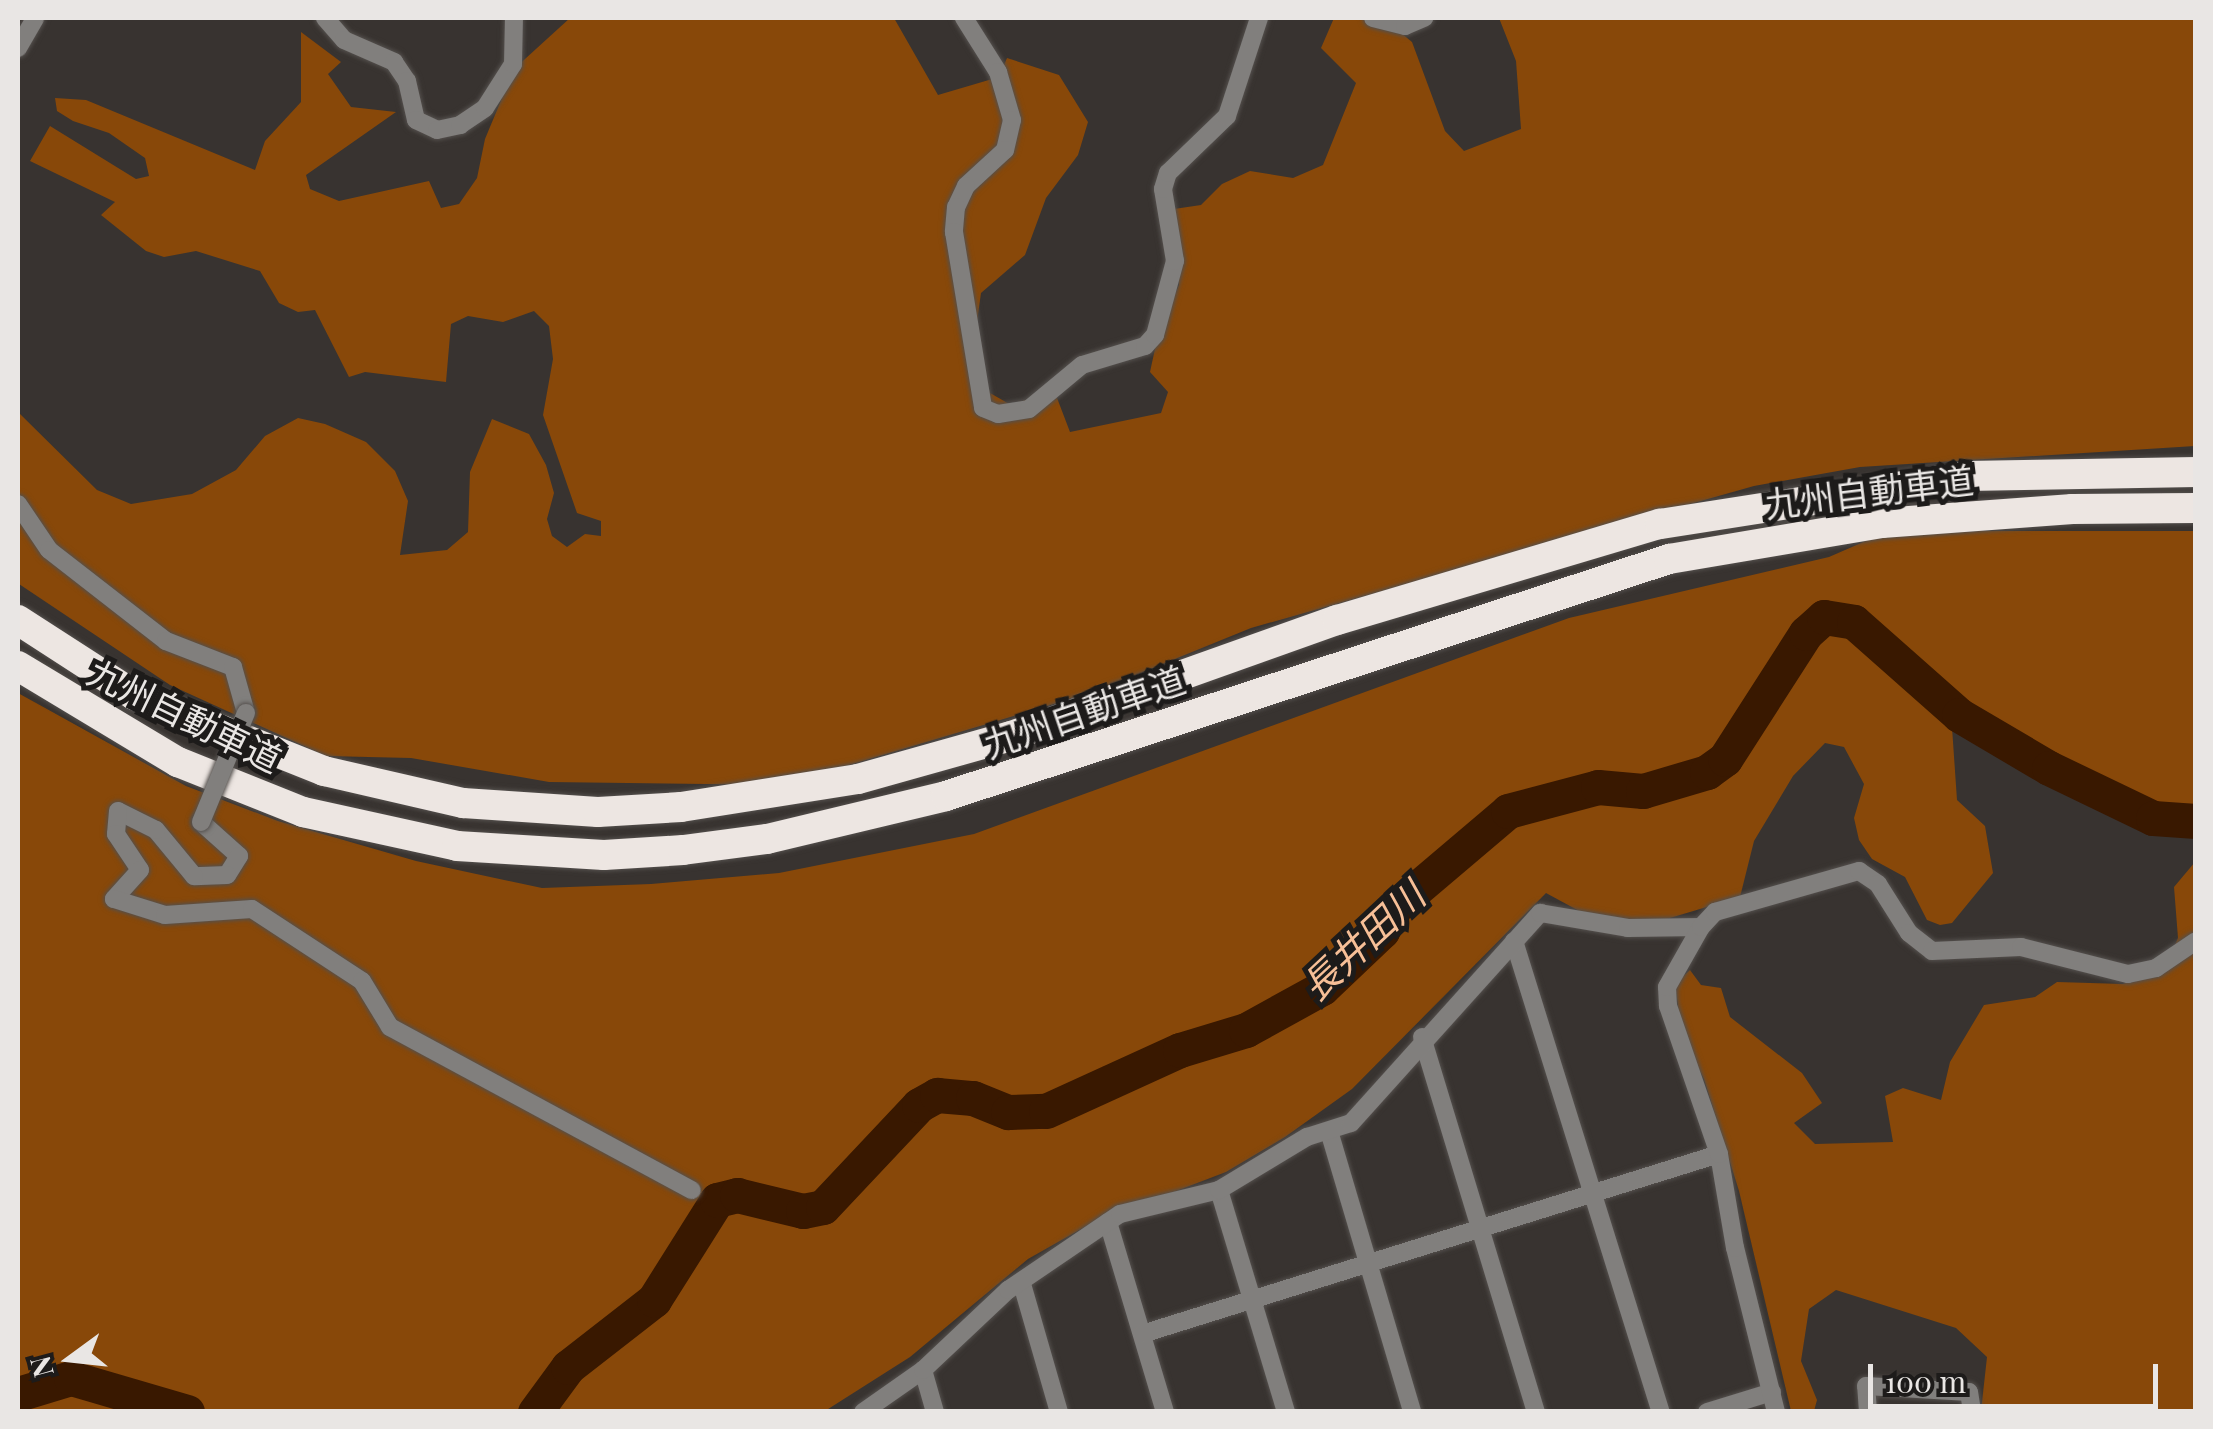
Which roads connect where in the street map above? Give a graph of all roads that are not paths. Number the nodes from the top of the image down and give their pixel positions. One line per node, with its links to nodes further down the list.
1 (35, 18): 8 (street)
2 (325, 18): 3 (street)
3 (514, 18)
4 (964, 18): 5 (street)
5 (1259, 18)
6 (1373, 18): 7 (street)
7 (1424, 18)
8 (18, 48)
9 (2196, 472): 12 (highway, 九州自動車道)
10 (18, 504): 20 (street, bridge)
11 (2196, 508): 13 (highway, 九州自動車道)
12 (18, 620)
13 (18, 666)
14 (1701, 926): 15 (street); 16 (street); 19 (street)
15 (1514, 941): 17 (street); 22 (street)
16 (2196, 942)
17 (1422, 1038): 18 (street); 24 (street)
18 (1329, 1131): 21 (street); 25 (street)
19 (1719, 1154): 22 (street); 30 (street)
20 (692, 1190)
21 (1219, 1190): 23 (street); 27 (street)
22 (1593, 1193): 24 (street); 38 (street)
23 (1108, 1222): 26 (street); 28 (street)
24 (1480, 1228): 25 (street); 37 (street)
25 (1368, 1263): 27 (street); 36 (street)
26 (1022, 1284): 29 (street); 33 (street)
27 (1252, 1299): 28 (street); 35 (street)
28 (1142, 1334): 34 (street)
29 (923, 1370): 31 (street); 32 (street)
30 (1772, 1392): 39 (street); 40 (street)
31 (863, 1412)
32 (935, 1412)
33 (1059, 1412)
34 (1165, 1412)
35 (1286, 1412)
36 (1412, 1412)
37 (1536, 1412)
38 (1661, 1412)
39 (1708, 1412)
40 (1776, 1412)
41 (1868, 1412): 42 (street)
42 (1972, 1412)

